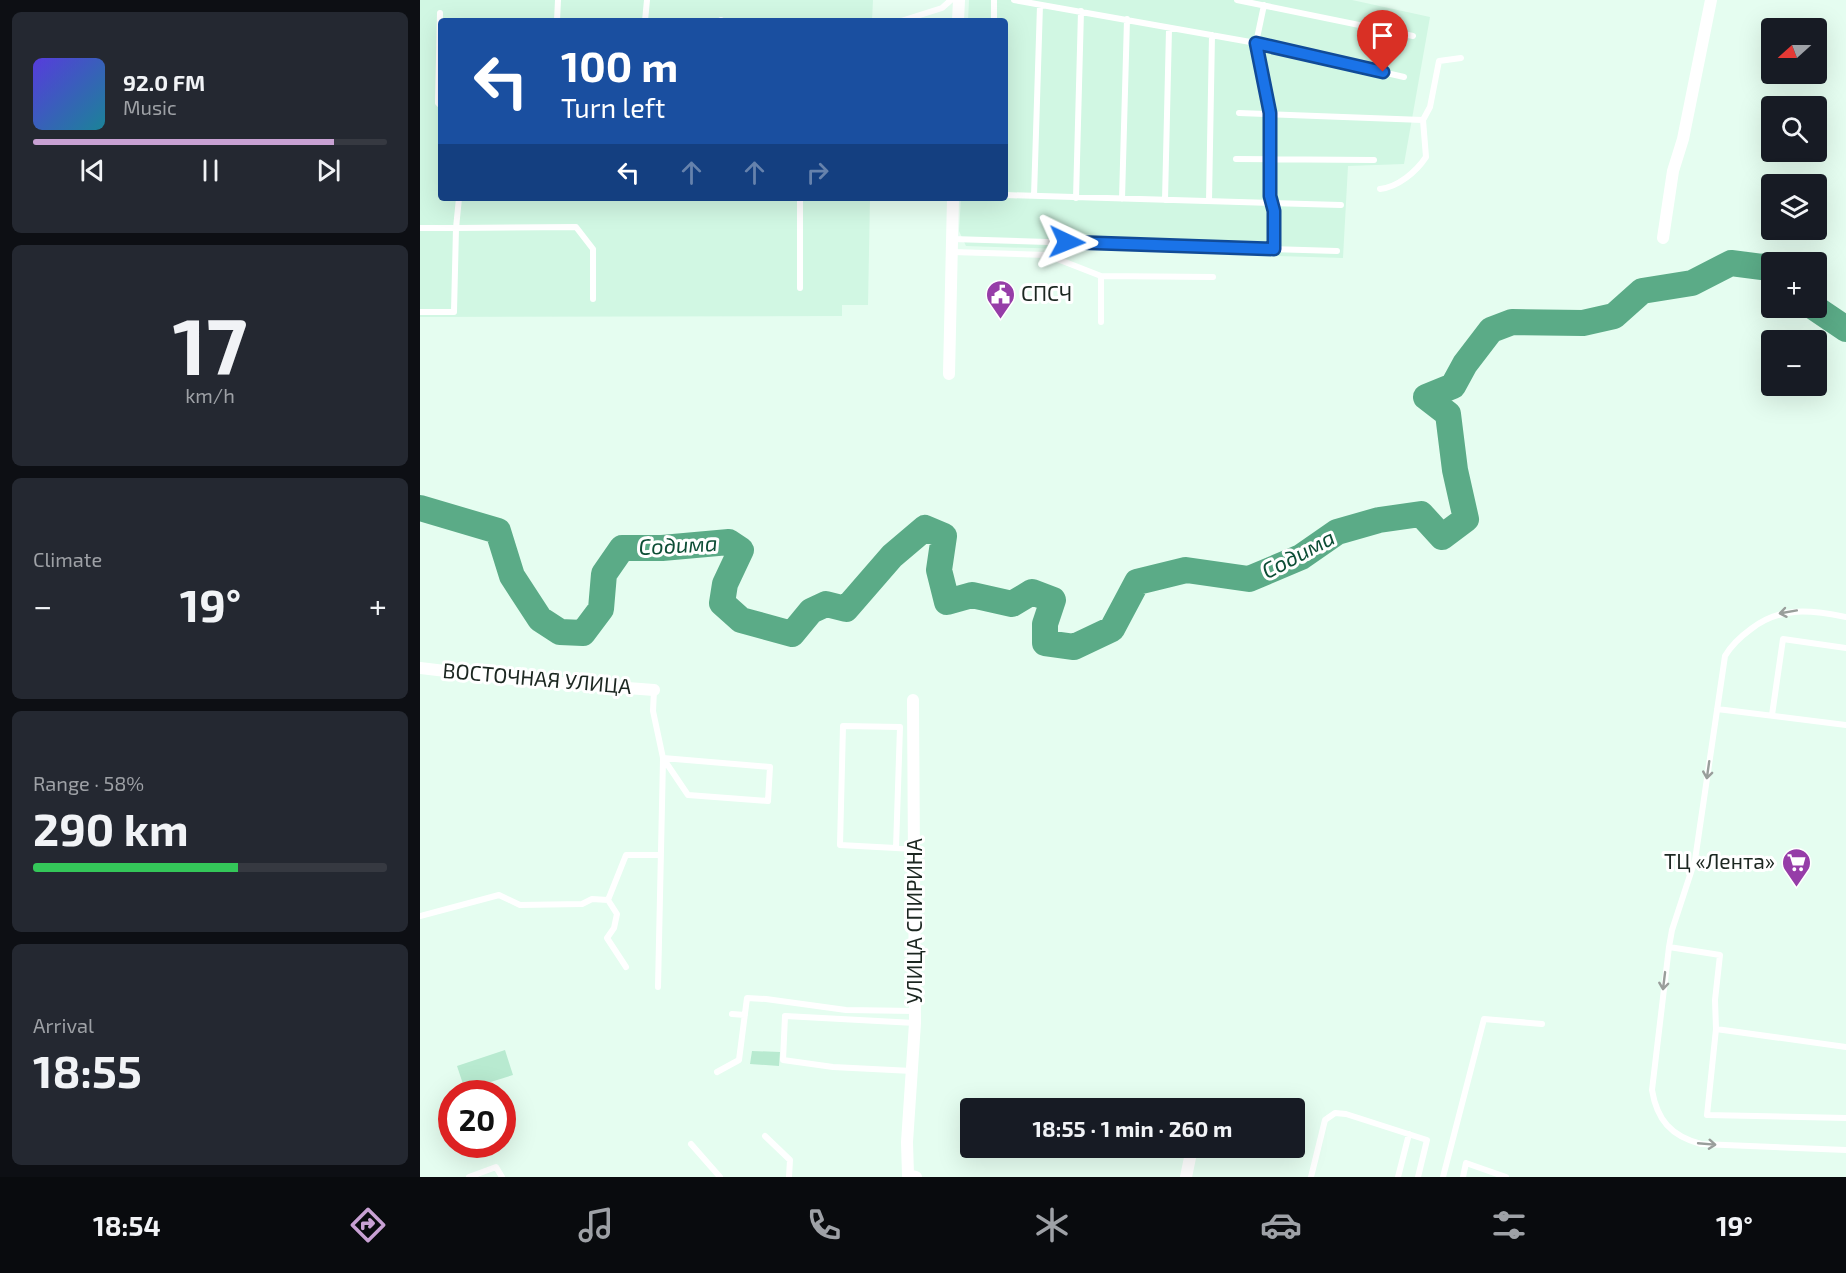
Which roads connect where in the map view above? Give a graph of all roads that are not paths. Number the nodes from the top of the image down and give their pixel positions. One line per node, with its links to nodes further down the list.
1 (558, 0): 14 (lane)
2 (647, 0): 15 (lane)
3 (951, 0): 16 (lane)
4 (959, 0): 17 (street)
5 (994, 0): 18 (lane)
6 (1014, 0): 9 (lane)
7 (1237, 0): 10 (lane)
8 (1711, 0): 46 (street)
9 (1040, 4): 11 (lane); 34 (lane)
10 (1264, 5): 22 (lane); 23 (lane)
11 (1081, 11): 19 (lane); 35 (lane)
12 (440, 13): 13 (lane)
13 (440, 18)
14 (556, 18)
15 (645, 18)
16 (910, 18)
17 (958, 18)
18 (994, 18)
19 (1127, 19): 20 (lane); 36 (lane)
20 (1169, 29): 21 (lane); 37 (lane)
21 (1212, 35): 23 (lane); 41 (lane)
22 (1413, 36)
23 (1256, 43): 25 (lane); 27 (lane)
24 (1461, 58): 28 (lane)
25 (1404, 77)
26 (1239, 113): 27 (lane)
27 (1270, 113): 28 (lane); 30 (lane)
28 (1422, 120): 32 (lane)
29 (1236, 159): 30 (lane)
30 (1270, 159): 31 (lane); 42 (lane)
31 (1374, 160)
32 (1380, 189)
33 (1008, 195): 34 (lane)
34 (1034, 196): 35 (lane)
35 (1076, 198): 36 (lane)
36 (1122, 199): 37 (lane)
37 (1165, 200): 41 (lane)
38 (459, 201): 45 (lane)
39 (800, 201): 53 (lane)
40 (953, 201): 47 (street)
41 (1209, 201): 42 (lane)
42 (1272, 203): 43 (lane); 48 (lane)
43 (1341, 206)
44 (420, 228): 45 (lane)
45 (456, 228): 54 (lane); 55 (lane)
46 (1663, 238)
47 (952, 239): 48 (lane); 50 (street)
48 (1274, 249): 49 (lane)
49 (1337, 251)
50 (952, 252): 51 (lane); 57 (street)
51 (1101, 276): 52 (lane); 56 (lane)
52 (1213, 277)
53 (800, 288)
54 (593, 299)
55 (420, 312)
56 (1101, 322)
57 (949, 374)
58 (1846, 617): 63 (lane, one-way to 63)
59 (1846, 648): 64 (lane)
60 (420, 668): 61 (street, ВОСТОЧНАЯ УЛИЦА)
61 (654, 690): 67 (lane)
62 (913, 700): 66 (street, УЛИЦА СПИРИНА)
63 (1718, 709): 64 (lane); 73 (lane, one-way to 73)
64 (1772, 715): 65 (lane)
65 (1846, 725)
66 (906, 727): 68 (lane); 68 (lane); 69 (street, УЛИЦА СПИРИНА)
67 (663, 758): 67 (lane); 70 (lane)
68 (896, 848): 69 (lane)
69 (915, 849): 78 (street, УЛИЦА СПИРИНА)
70 (661, 855): 71 (lane); 75 (lane)
71 (608, 900): 72 (lane); 74 (lane)
72 (420, 916)
73 (1669, 947): 80 (lane); 88 (lane, one-way to 88)
74 (626, 967)
75 (658, 987)
76 (732, 1014): 77 (lane)
77 (745, 1015): 78 (lane); 83 (lane)
78 (915, 1017): 82 (street, УЛИЦА СПИРИНА); 82 (lane)
79 (1542, 1024): 99 (lane)
80 (1716, 1029): 81 (lane); 84 (lane)
81 (1846, 1047)
82 (912, 1071): 90 (street, УЛИЦА СПИРИНА)
83 (717, 1072)
84 (1846, 1118)
85 (1409, 1134): 96 (lane); 97 (lane); 98 (lane)
86 (765, 1136): 94 (lane)
87 (691, 1144): 93 (lane)
88 (1846, 1150)
89 (1190, 1158): 95 (street)
90 (911, 1176)
91 (469, 1177): 92 (lane)
92 (502, 1177)
93 (720, 1177)
94 (789, 1177)
95 (1186, 1177)
96 (1311, 1177)
97 (1398, 1177)
98 (1418, 1177)
99 (1443, 1177)
100 (1463, 1177): 101 (lane)
101 (1506, 1177)

